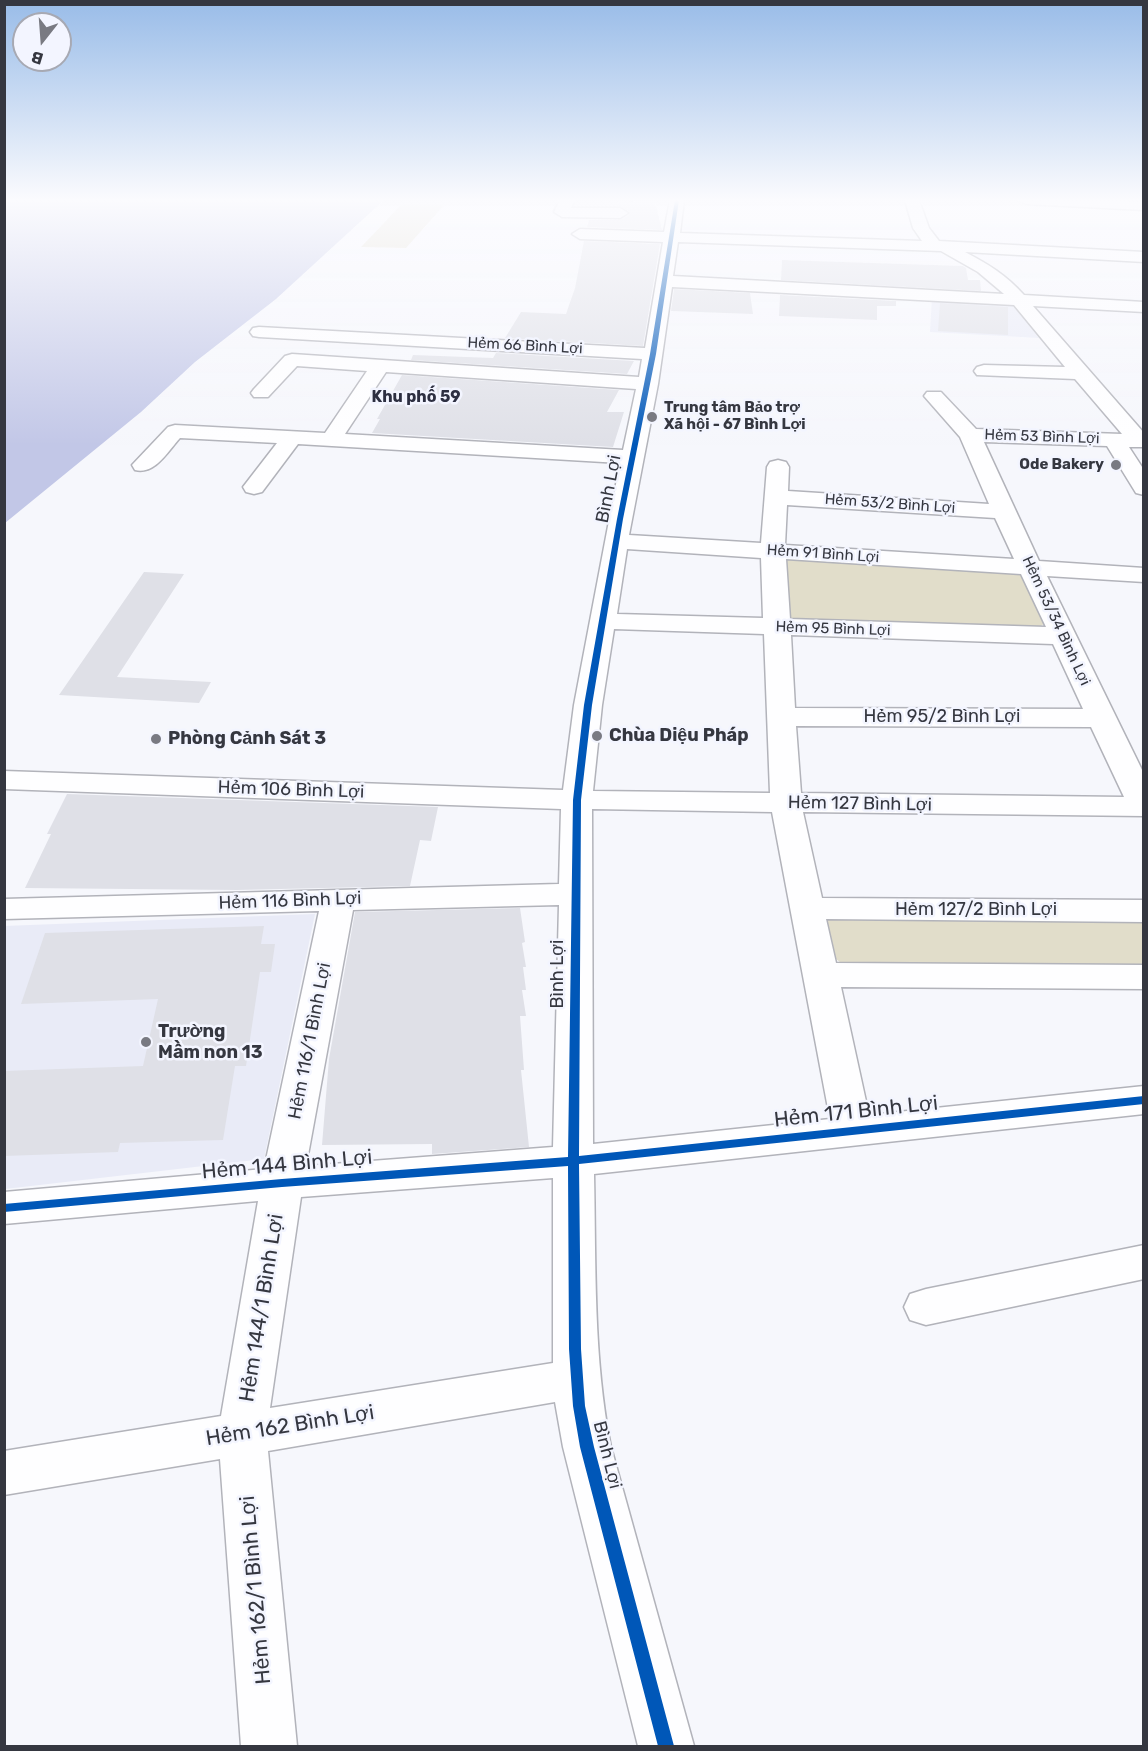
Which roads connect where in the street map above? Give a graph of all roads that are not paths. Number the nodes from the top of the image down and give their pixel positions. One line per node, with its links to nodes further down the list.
1 (664, 282): 13 (street, Bình Lợi)
2 (766, 282): 5 (street)
3 (776, 282): 5 (street)
4 (1002, 282): 6 (street)
5 (776, 287): 6 (street)
6 (1017, 299): 7 (street); 15 (street)
7 (1143, 307)
8 (259, 332): 9 (street, Hẻm 66 Bình Lợi)
9 (396, 339): 10 (street, Hẻm 66 Bình Lợi); 11 (street)
10 (512, 345): 12 (street); 13 (street, Hẻm 66 Bình Lợi)
11 (380, 363): 13 (street); 16 (street); 20 (street)
12 (497, 367)
13 (651, 369): 23 (street, Bình Lợi)
14 (984, 371): 15 (street)
15 (1081, 373): 22 (street)
16 (261, 393)
17 (934, 396): 18 (street, Hẻm 53/34 Bình Lợi)
18 (970, 435): 21 (street, Hẻm 53 Bình Lợi); 29 (street, Hẻm 53/34 Bình Lợi)
19 (292, 438): 20 (street); 24 (street); 26 (street)
20 (331, 440): 23 (street)
21 (1114, 440): 22 (street, Hẻm 53 Bình Lợi); 27 (street)
22 (1141, 441)
23 (632, 458): 30 (street, Bình Lợi)
24 (143, 465)
25 (778, 467): 28 (street)
26 (254, 487)
27 (1143, 488)
28 (776, 497): 29 (street, Hẻm 53/2 Bình Lợi); 31 (street)
29 (1004, 512): 32 (street, Hẻm 53/34 Bình Lợi)
30 (616, 541): 31 (street, Hẻm 91 Bình Lợi); 34 (street, Bình Lợi)
31 (773, 551): 32 (street, Hẻm 91 Bình Lợi); 35 (street)
32 (1031, 568): 33 (street, Hẻm 91 Bình Lợi); 36 (street, Hẻm 53/34 Bình Lợi)
33 (1143, 575)
34 (603, 621): 35 (street, Hẻm 95 Bình Lợi); 40 (street, Bình Lợi)
35 (777, 628): 36 (street, Hẻm 95 Bình Lợi); 37 (street)
36 (1063, 636): 38 (street, Hẻm 53/34 Bình Lợi)
37 (782, 717): 38 (street, Hẻm 95/2 Bình Lợi); 41 (street)
38 (1101, 718): 42 (street, Hẻm 53/34 Bình Lợi)
39 (8, 788): 40 (street, Hẻm 106 Bình Lợi)
40 (577, 800): 41 (street, Hẻm 127 Bình Lợi); 43 (street, Bình Lợi)
41 (786, 802): 42 (street, Hẻm 127 Bình Lợi); 45 (street)
42 (1143, 807)
43 (575, 894): 44 (street, Hẻm 116 Bình Lợi); 52 (street, Bình Lợi)
44 (338, 899): 46 (street, Hẻm 116 Bình Lợi); 53 (street, Hẻm 116/1 Bình Lợi)
45 (807, 908): 47 (street, Hẻm 127/2 Bình Lợi); 48 (street)
46 (4, 909)
47 (1143, 911)
48 (821, 975): 49 (street); 51 (street)
49 (1143, 977)
50 (1143, 1100): 51 (street, Hẻm 171 Bình Lợi)
51 (852, 1131): 52 (street, Hẻm 171 Bình Lợi)
52 (573, 1161): 53 (street, Hẻm 144 Bình Lợi); 57 (street, Bình Lợi)
53 (282, 1183): 54 (street, Hẻm 144 Bình Lợi); 58 (street, Hẻm 144/1 Bình Lợi)
54 (4, 1208)
55 (1143, 1262): 56 (street)
56 (926, 1307)
57 (576, 1378): 58 (street, Hẻm 162 Bình Lợi); 61 (street, Bình Lợi)
58 (243, 1434): 59 (street, Hẻm 162 Bình Lợi); 60 (street, Hẻm 162/1 Bình Lợi)
59 (4, 1473)
60 (263, 1745)
61 (666, 1746)

